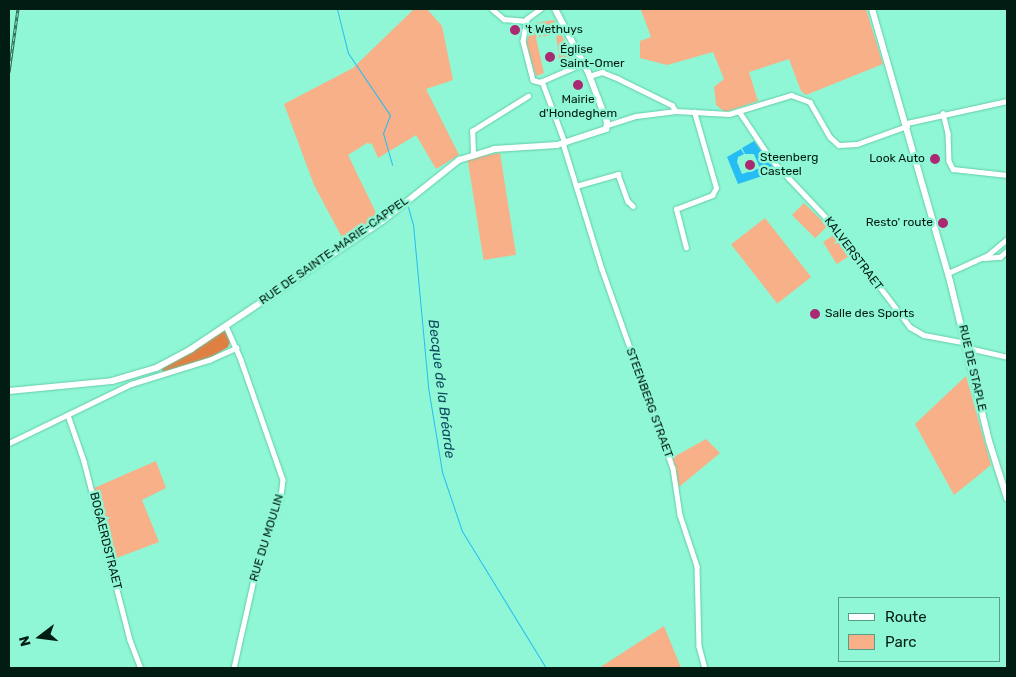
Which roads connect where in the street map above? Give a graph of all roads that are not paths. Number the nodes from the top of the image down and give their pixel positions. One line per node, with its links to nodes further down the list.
1 (492, 9): 6 (street)
2 (541, 9): 6 (street)
3 (555, 9): 7 (street)
4 (868, 9): 8 (street, RUE DE STAPLE)
5 (872, 9): 8 (street, RUE DE STAPLE)
6 (526, 21): 10 (street)
7 (584, 63): 9 (street); 10 (street)
8 (890, 68): 18 (street, RUE DE STAPLE)
9 (590, 76): 13 (street); 17 (street)
10 (542, 81): 19 (street, STEENBERG STRAET)
11 (528, 96): 20 (street)
12 (1007, 101): 16 (street)
13 (676, 111): 14 (street); 17 (street)
14 (694, 112): 15 (street); 25 (street)
15 (739, 112): 18 (street); 30 (street, KALVERSTRAET)
16 (943, 113): 18 (street); 21 (street)
17 (608, 125): 19 (street, RUE DE SAINTE-MARIE-CAPPEL)
18 (907, 126): 28 (street, RUE DE STAPLE)
19 (564, 143): 20 (street, RUE DE SAINTE-MARIE-CAPPEL); 22 (street, STEENBERG STRAET)
20 (473, 154): 29 (street, RUE DE SAINTE-MARIE-CAPPEL)
21 (1007, 175)
22 (576, 186): 23 (street); 39 (street, STEENBERG STRAET)
23 (633, 206)
24 (1007, 239): 27 (street)
25 (686, 248)
26 (1007, 251): 27 (street)
27 (983, 258): 28 (street)
28 (948, 273): 30 (street, RUE DE STAPLE)
29 (226, 326): 31 (street, RUE DU MOULIN); 33 (street, RUE DE SAINTE-MARIE-CAPPEL)
30 (968, 346): 32 (street, KALVERSTRAET); 36 (street, RUE DE STAPLE)
31 (236, 348): 34 (street); 38 (street, RUE DU MOULIN)
32 (1007, 357)
33 (9, 391)
34 (68, 415): 35 (street); 37 (street, BOGAERDSTRAET)
35 (9, 443)
36 (1007, 498)
37 (140, 668)
38 (234, 668)
39 (704, 668)

